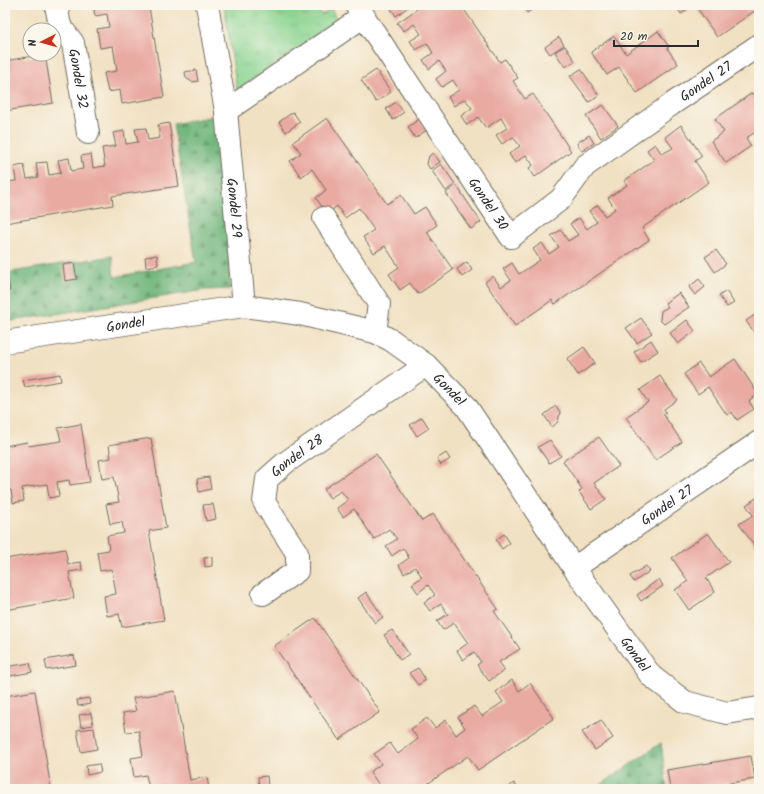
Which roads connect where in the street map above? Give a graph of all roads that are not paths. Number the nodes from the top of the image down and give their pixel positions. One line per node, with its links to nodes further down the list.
1 (56, 5): 7 (street, Gondel 32)
2 (207, 5): 6 (street, Gondel 29)
3 (360, 10): 5 (street, Gondel 30); 6 (street)
4 (759, 45): 5 (street, Gondel 27)
5 (672, 104)
6 (226, 111): 9 (street, Gondel 29)
7 (88, 132)
8 (324, 218): 10 (street)
9 (244, 306): 10 (street, Gondel); 11 (street, Gondel)
10 (375, 332): 12 (street, Gondel)
11 (5, 342)
12 (426, 365): 14 (street, Gondel); 15 (street, Gondel 28)
13 (759, 442): 14 (street, Gondel 27)
14 (574, 568): 16 (street, Gondel)
15 (263, 594)
16 (759, 708)

